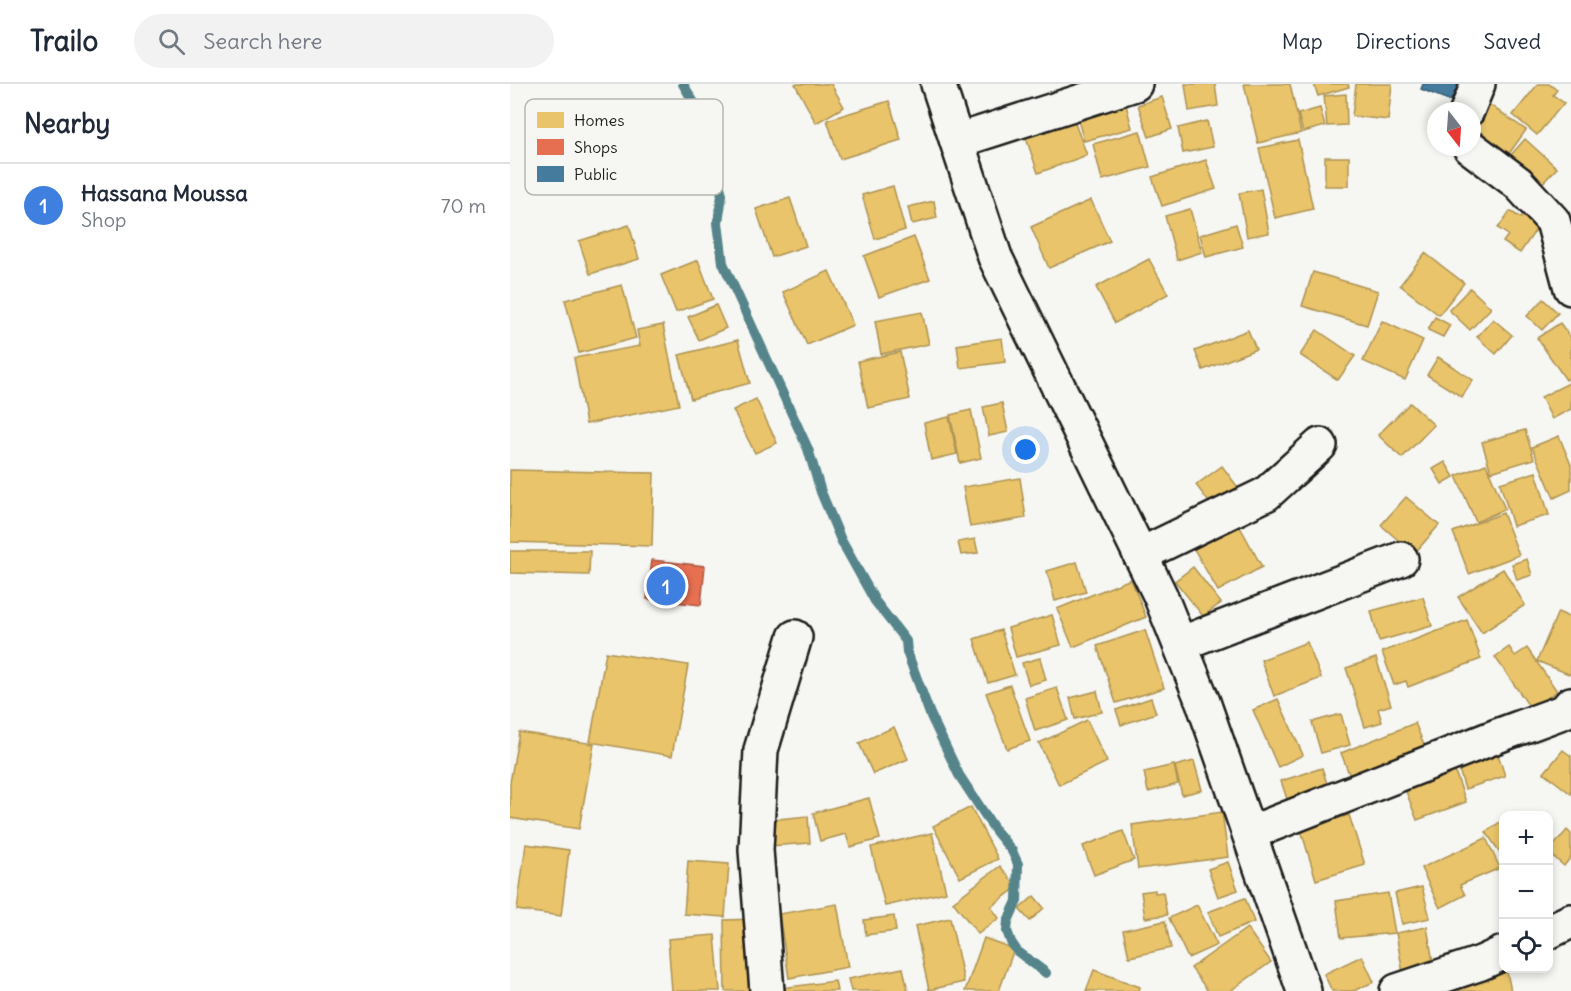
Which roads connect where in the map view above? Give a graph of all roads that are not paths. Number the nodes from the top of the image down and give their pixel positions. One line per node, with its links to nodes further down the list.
1 (938, 84): 5 (street)
2 (1135, 84): 5 (street)
3 (1478, 84): 4 (street)
4 (1471, 102)
5 (957, 141): 9 (street)
6 (1481, 155): 7 (street)
7 (1571, 288)
8 (1320, 445): 9 (street)
9 (1140, 555): 12 (street)
10 (1401, 559): 12 (street)
11 (795, 637): 18 (street)
12 (1180, 644): 14 (street)
13 (1571, 704): 14 (street)
14 (1250, 833): 19 (street)
15 (1571, 921): 16 (street)
16 (1553, 930)
17 (1499, 955): 20 (street)
18 (766, 991)
19 (1304, 991)
20 (1397, 991)

